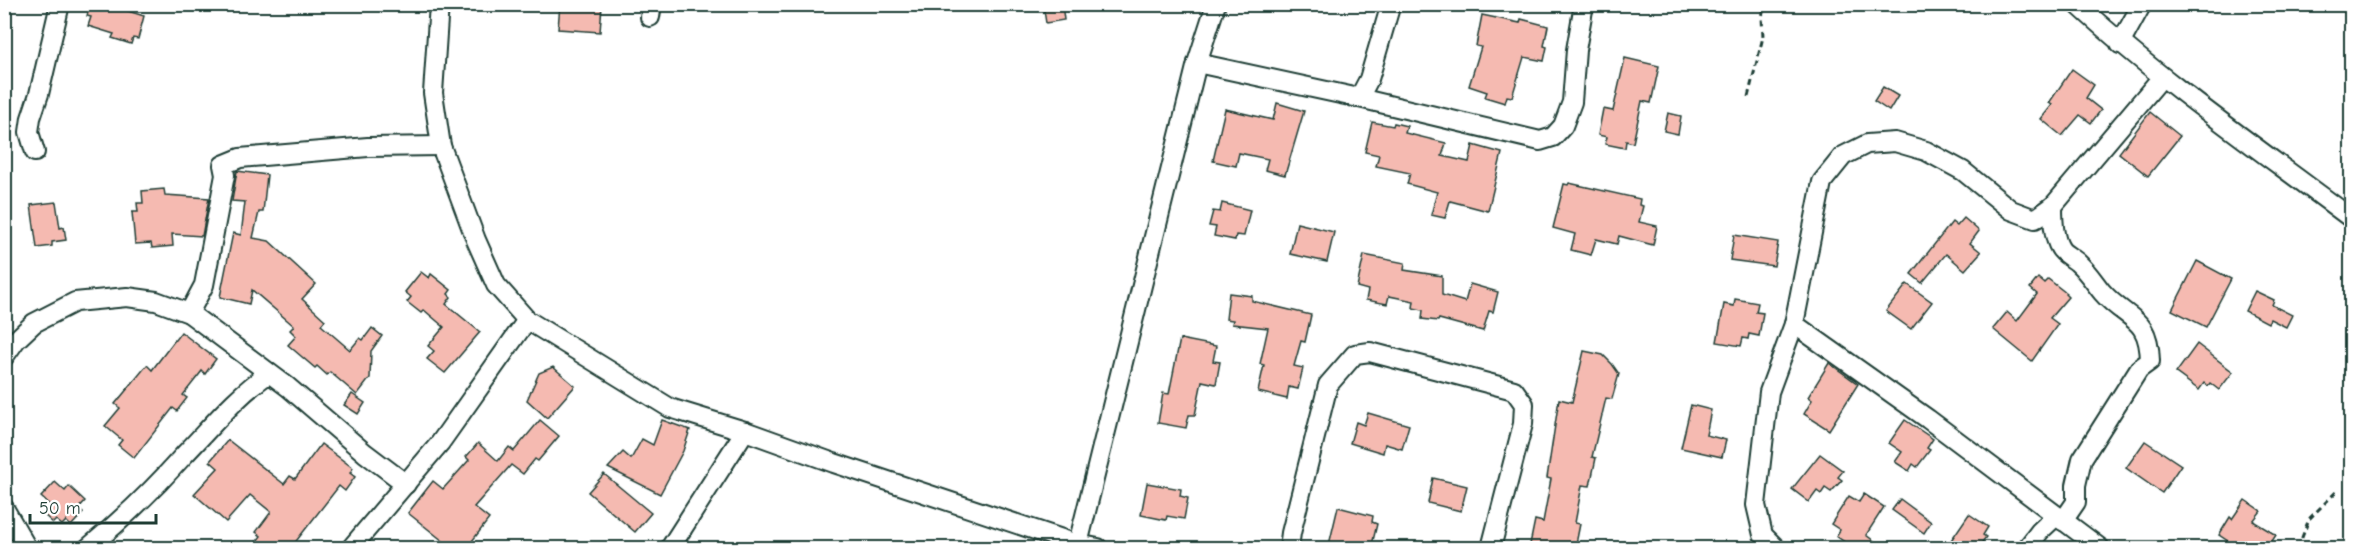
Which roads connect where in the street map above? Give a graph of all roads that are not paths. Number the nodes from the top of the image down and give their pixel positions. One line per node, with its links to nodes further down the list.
1 (60, 4): 13 (street)
2 (439, 4): 12 (street)
3 (1216, 4): 9 (street)
4 (1391, 4): 11 (street)
5 (1584, 4): 11 (street)
6 (2077, 4): 8 (street)
7 (2142, 4): 8 (street)
8 (2120, 44): 10 (street)
9 (1197, 63): 11 (street); 25 (street)
10 (2162, 77): 14 (street); 15 (street)
11 (1359, 98)
12 (441, 146): 16 (street); 17 (street)
13 (35, 152)
14 (2053, 206): 18 (street); 24 (street)
15 (2352, 219)
16 (189, 313): 19 (street); 20 (street)
17 (527, 320): 21 (street); 22 (street)
18 (1794, 324): 24 (street); 33 (street)
19 (4, 357)
20 (268, 374): 22 (street); 27 (street)
21 (745, 431): 25 (street); 29 (street)
22 (406, 484): 28 (street)
23 (4, 508): 26 (street)
24 (2060, 518): 34 (street); 35 (street)
25 (1077, 546): 30 (street)
26 (27, 549)
27 (88, 549)
28 (351, 549)
29 (670, 549)
30 (1098, 549)
31 (1289, 549): 32 (street)
32 (1491, 549)
33 (1776, 549)
34 (2027, 549)
35 (2100, 549)

